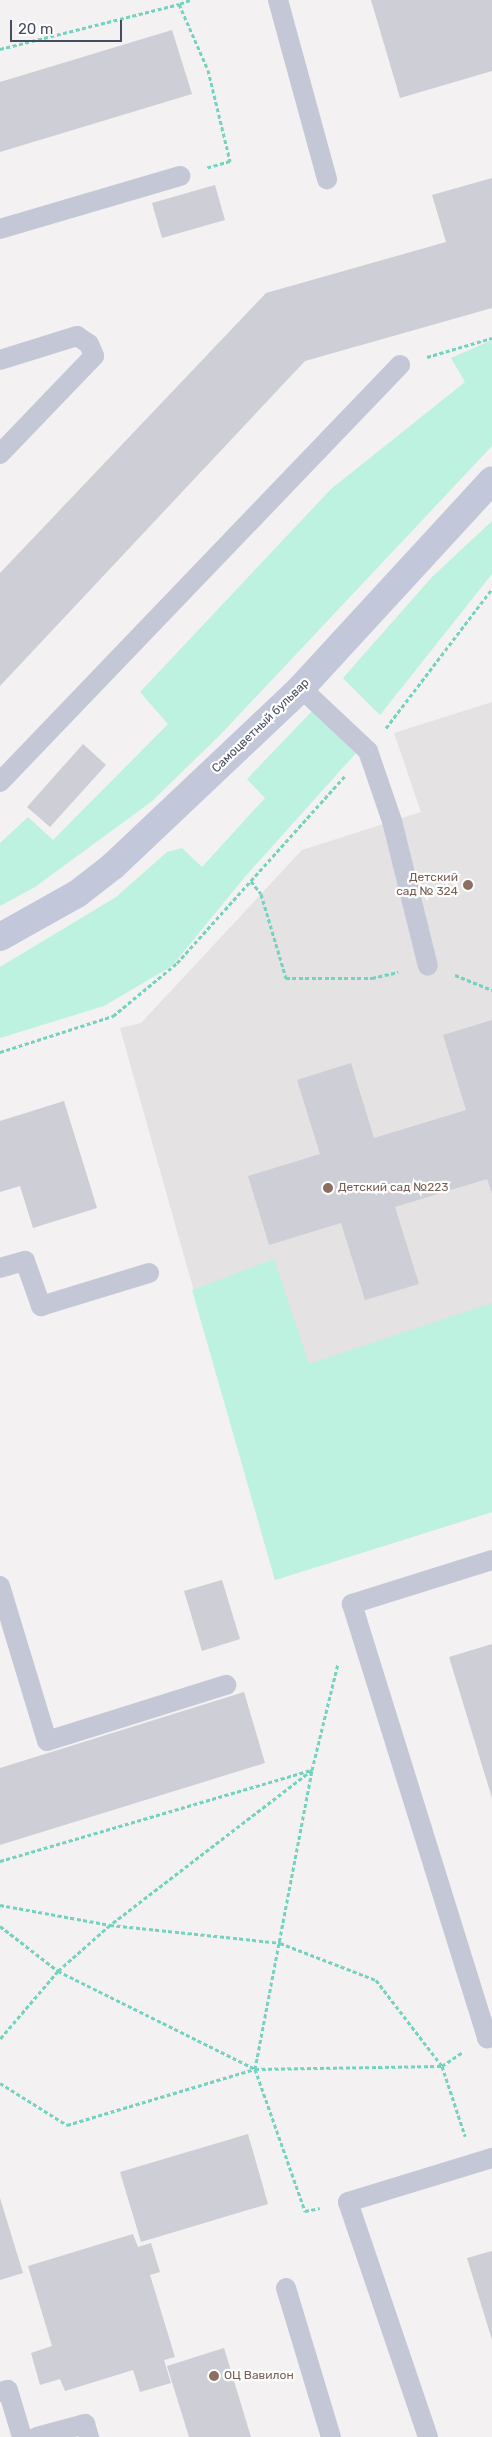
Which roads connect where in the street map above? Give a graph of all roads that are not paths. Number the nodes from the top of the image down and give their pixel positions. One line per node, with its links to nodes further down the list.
1 (278, 0): 3 (lane)
2 (180, 176): 4 (lane)
3 (326, 179)
4 (0, 229)
5 (0, 360): 7 (lane)
6 (400, 365): 10 (lane)
7 (0, 454)
8 (492, 480): 9 (street, Самоцветный бульвар)
9 (302, 688): 11 (street, Самоцветный бульвар); 12 (lane)
10 (0, 782)
11 (0, 937)
12 (428, 966)
13 (0, 1268): 14 (lane)
14 (149, 1273)
15 (492, 1560): 19 (lane)
16 (0, 1586): 17 (lane)
17 (6, 1630): 18 (lane)
18 (226, 1685)
19 (492, 2036)
20 (483, 2161): 27 (lane)
21 (286, 2288): 26 (lane)
22 (0, 2392): 23 (lane)
23 (22, 2437)
24 (37, 2437): 25 (lane)
25 (89, 2437)
26 (330, 2437)
27 (428, 2437)

